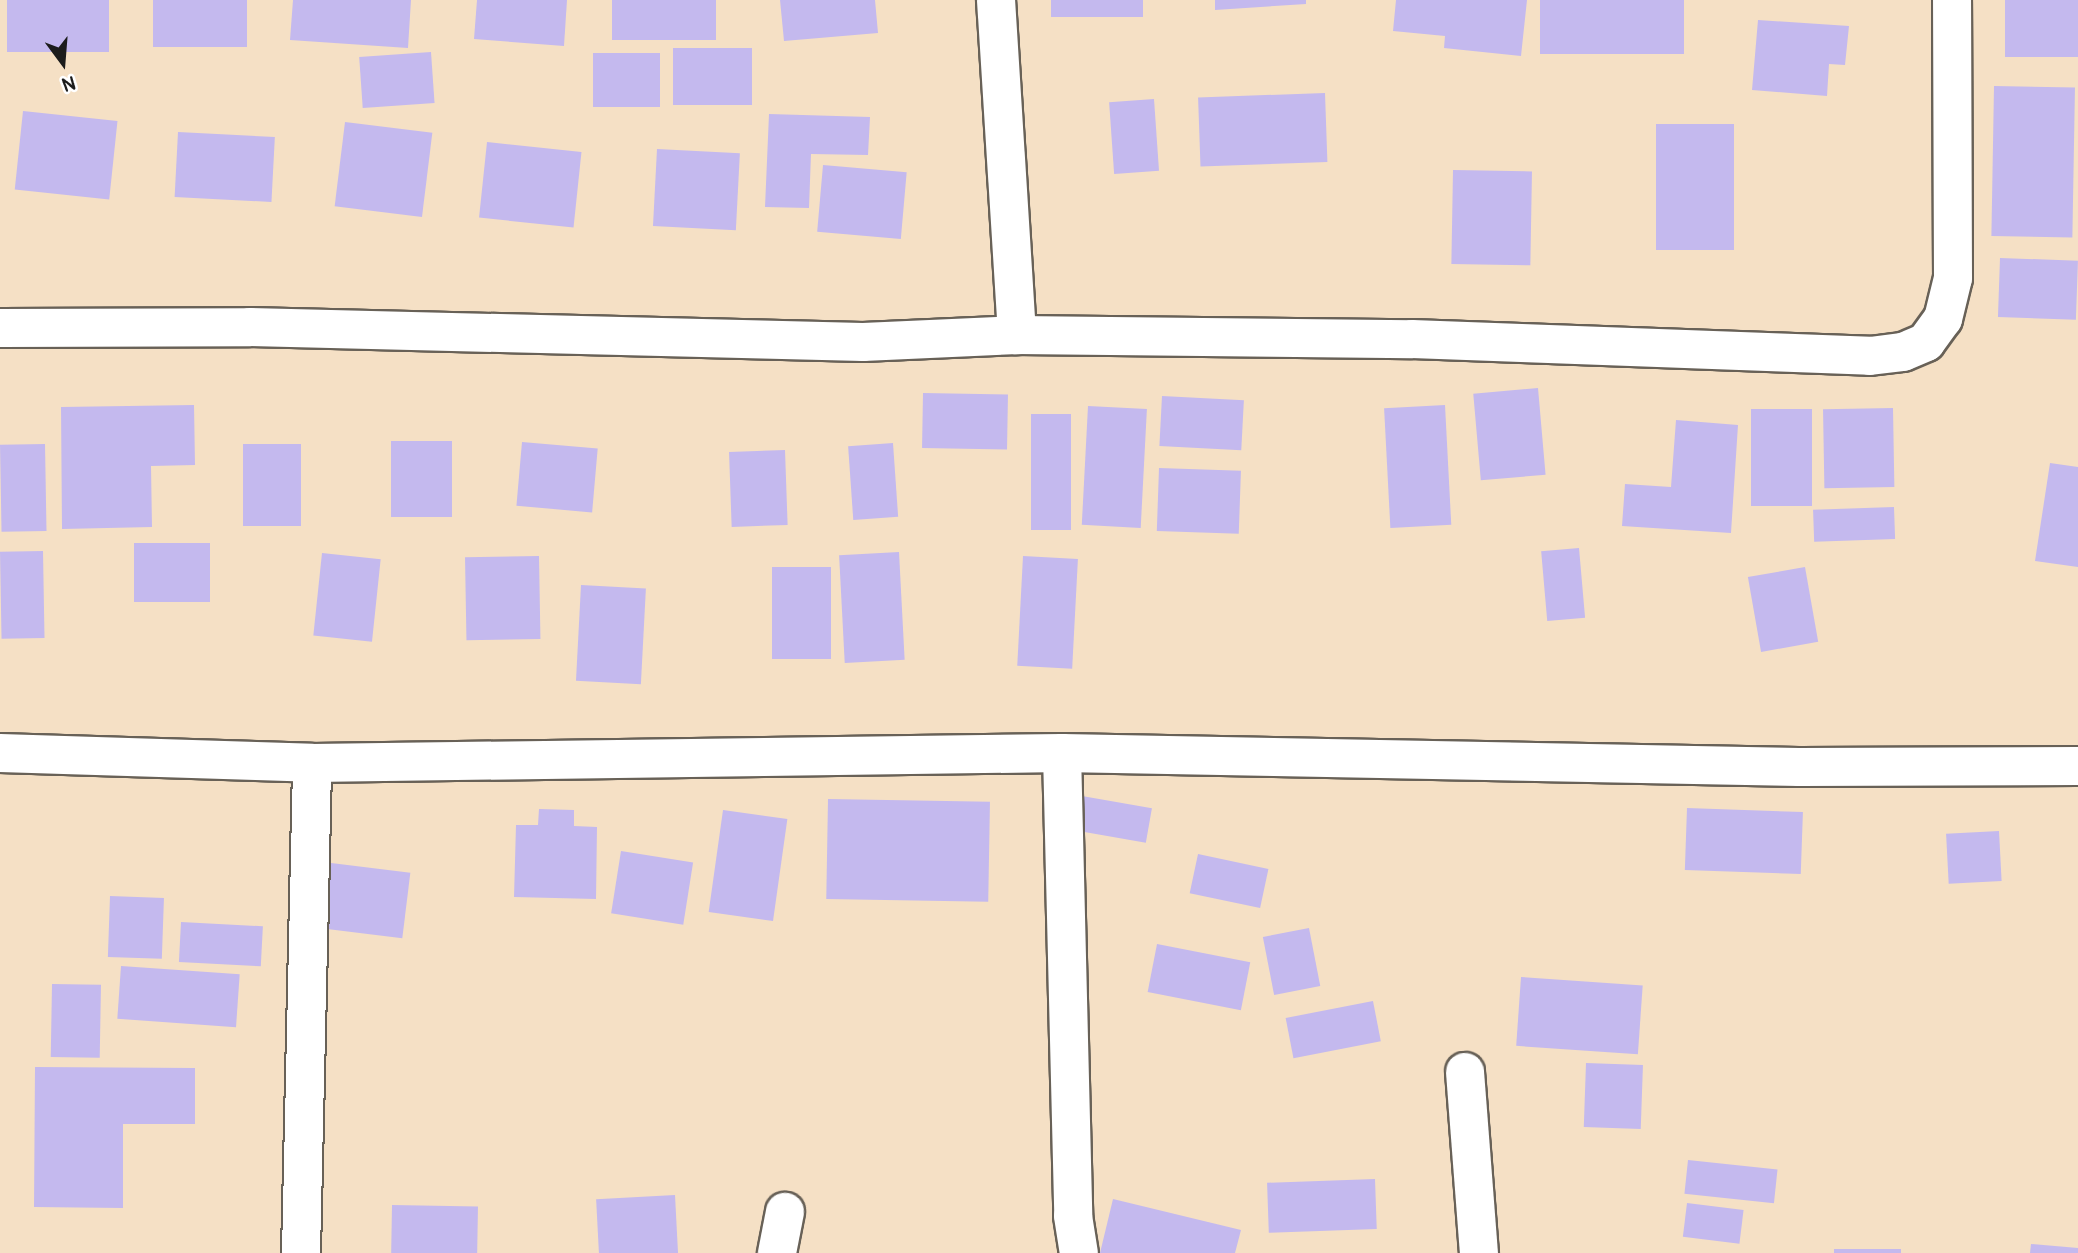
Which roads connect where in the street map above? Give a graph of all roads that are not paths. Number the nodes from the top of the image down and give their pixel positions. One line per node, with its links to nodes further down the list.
1 (996, 0): 4 (street)
2 (1952, 0): 4 (street)
3 (0, 328): 4 (street)
4 (1017, 335)
5 (0, 753): 7 (street)
6 (1062, 753): 7 (street); 8 (street); 13 (street)
7 (312, 763): 11 (street)
8 (2078, 766)
9 (1465, 1072): 14 (street)
10 (785, 1212): 12 (street)
11 (301, 1253)
12 (777, 1253)
13 (1079, 1253)
14 (1479, 1253)

